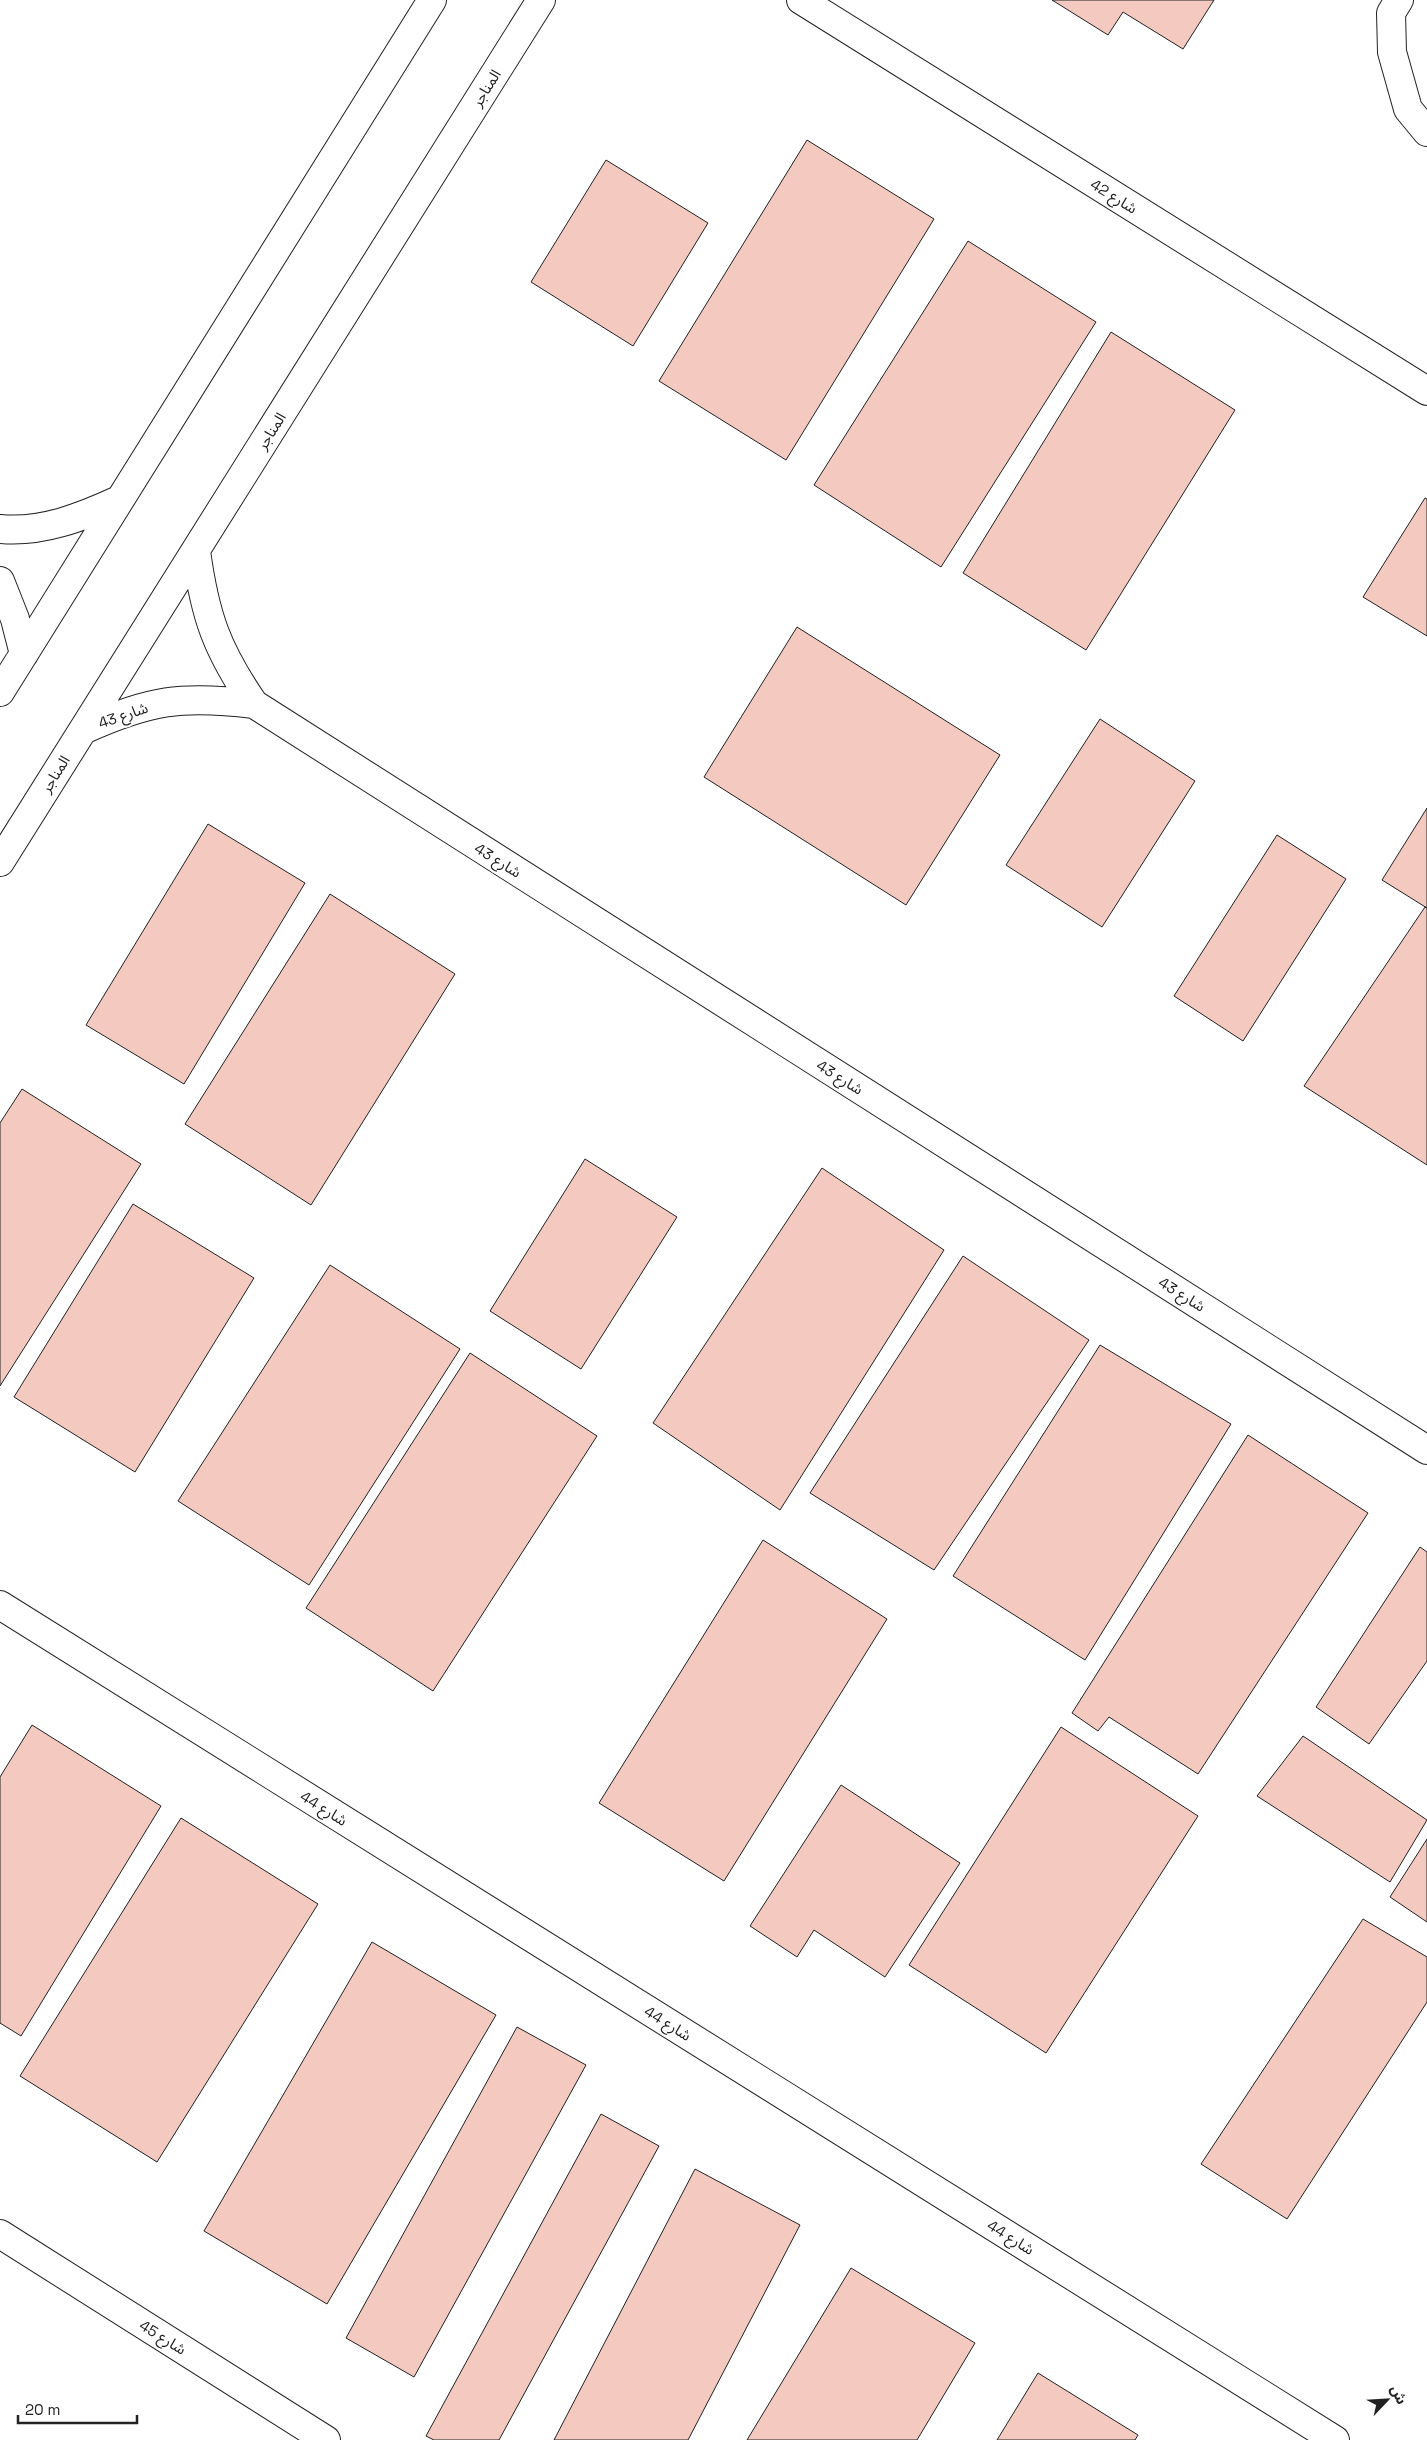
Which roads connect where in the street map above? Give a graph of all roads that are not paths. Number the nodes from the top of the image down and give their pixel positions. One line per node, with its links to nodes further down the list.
1 (432, 0): 7 (street)
2 (541, 0): 9 (street, المناجر)
3 (801, 0): 6 (street, شارع 42)
4 (1399, 0): 5 (street)
5 (1427, 132)
6 (1427, 392)
7 (119, 500): 8 (street); 11 (street)
8 (0, 529)
9 (196, 551): 13 (street, شارع 43); 14 (street, المناجر)
10 (0, 581): 11 (street)
11 (24, 654): 12 (street)
12 (0, 692)
13 (254, 704): 14 (street, شارع 43); 16 (street, شارع 43)
14 (83, 730): 15 (street, المناجر)
15 (0, 862)
16 (1427, 1450)
17 (0, 1605): 20 (street, شارع 44)
18 (0, 2234): 19 (street, شارع 45)
19 (326, 2440)
20 (1335, 2440)

